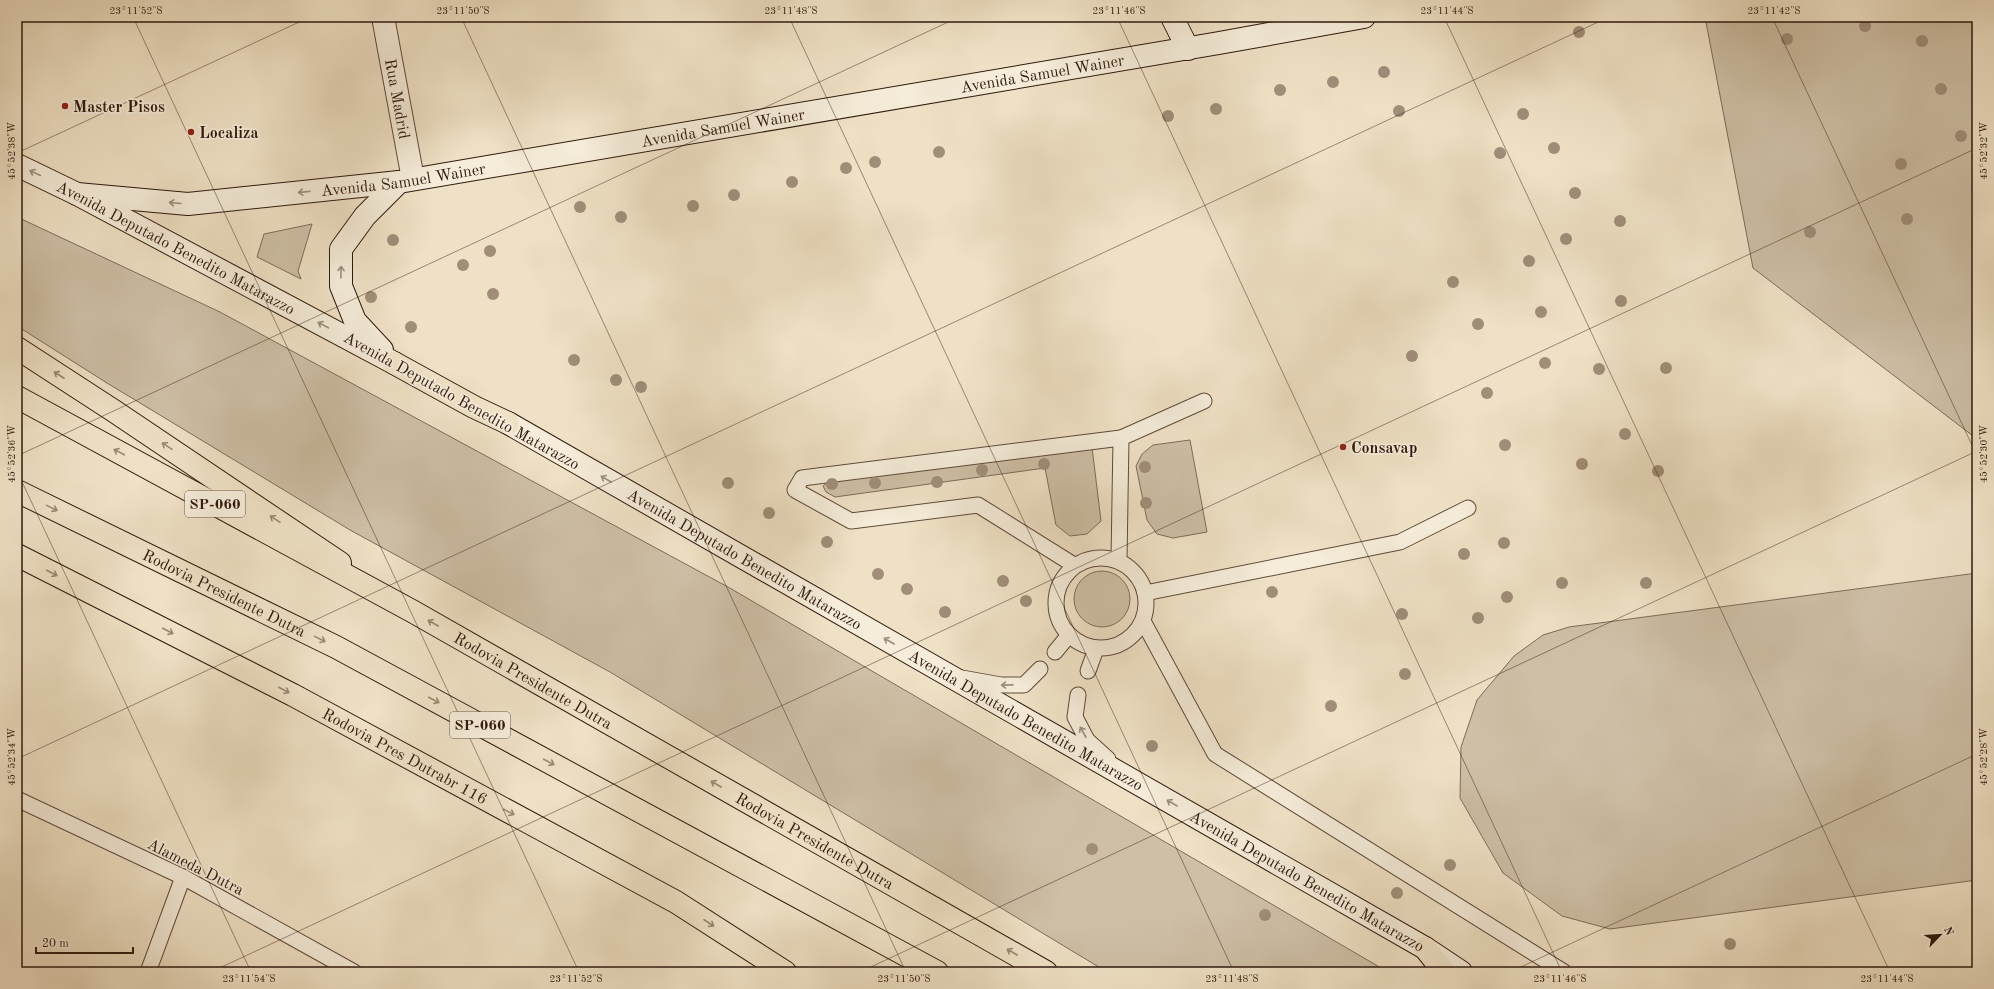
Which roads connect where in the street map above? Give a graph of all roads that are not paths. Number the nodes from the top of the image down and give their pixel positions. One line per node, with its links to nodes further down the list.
1 (383, 17): 6 (main road, Rua Madrid)
2 (1172, 17): 4 (main road)
3 (1364, 17): 4 (main road, Avenida Samuel Wainer)
4 (1188, 49): 6 (main road, Avenida Samuel Wainer)
5 (17, 165): 7 (main road, Avenida Deputado Benedito Matarazzo, one-way to 5)
6 (406, 181): 7 (main road, Avenida Samuel Wainer, one-way to 7); 9 (main road, one-way to 6)
7 (77, 194): 9 (main road, Avenida Deputado Benedito Matarazzo, one-way to 7)
8 (17, 348): 19 (main road, one-way to 8)
9 (394, 363): 26 (main road, Avenida Deputado Benedito Matarazzo, one-way to 9)
10 (17, 397): 19 (main road, Rodovia Presidente Dutra / SP-060, one-way to 10)
11 (1204, 401): 12 (lane)
12 (1121, 438): 16 (lane); 17 (lane)
13 (17, 491): 35 (main road, Rodovia Presidente Dutra / SP-060, one-way to 35)
14 (1468, 508): 18 (lane)
15 (17, 555): 34 (main road, Rodovia Pres Dutrabr 116, one-way to 34)
16 (1119, 560): 17 (lane); 18 (lane)
17 (1074, 565): 21 (lane)
18 (1146, 593): 20 (lane)
19 (412, 611): 36 (main road, Rodovia Presidente Dutra / SP-060, one-way to 19)
20 (1143, 621): 22 (lane); 39 (lane)
21 (1068, 635): 22 (lane); 23 (lane)
22 (1096, 649): 25 (lane)
23 (1055, 652)
24 (1040, 669): 26 (lane, one-way to 26)
25 (1088, 671)
26 (949, 675): 28 (main road, Avenida Deputado Benedito Matarazzo)
27 (1078, 695): 28 (lane, one-way to 27)
28 (1130, 779): 31 (main road, Avenida Deputado Benedito Matarazzo, one-way to 28)
29 (17, 799): 30 (lane, Alameda Dutra)
30 (182, 877): 32 (lane); 33 (lane, Alameda Dutra)
31 (1425, 948): 37 (main road); 38 (main road, Avenida Deputado Benedito Matarazzo)
32 (148, 972)
33 (354, 972)
34 (784, 972)
35 (937, 972)
36 (1046, 972)
37 (1444, 972)
38 (1461, 972)
39 (1564, 972)

